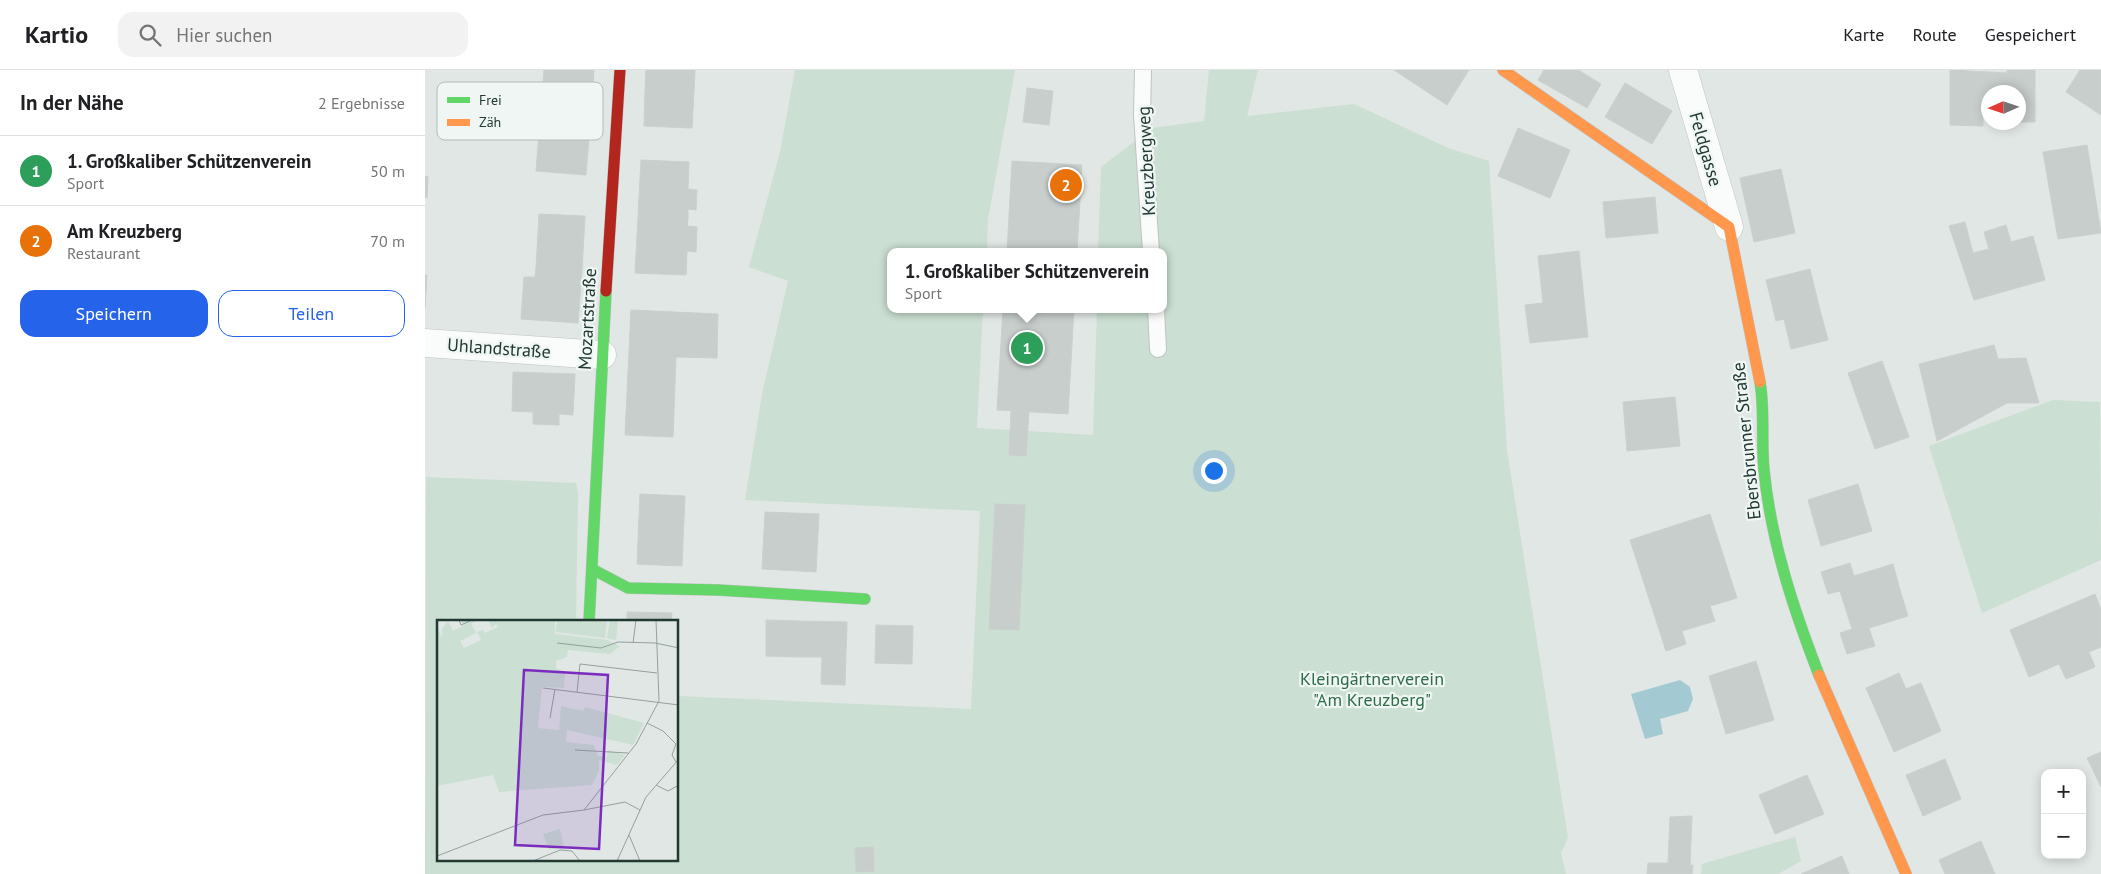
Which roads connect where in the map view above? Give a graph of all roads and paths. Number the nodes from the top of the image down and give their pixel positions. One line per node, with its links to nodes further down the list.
1 (620, 70): 10 (street, Mozartstraße)
2 (1143, 70): 6 (lane, Kreuzbergweg)
3 (1503, 70): 5 (street)
4 (1683, 70): 5 (street, Feldgasse)
5 (1729, 228): 14 (street, Ebersbrunner Straße)
6 (1151, 248)
7 (1156, 313): 9 (lane)
8 (425, 343): 10 (street, Uhlandstraße)
9 (1159, 349)
10 (602, 355): 11 (street, Mozartstraße)
11 (592, 570): 12 (street); 13 (street, Mozartstraße)
12 (865, 599)
13 (589, 620)
14 (1906, 874)

